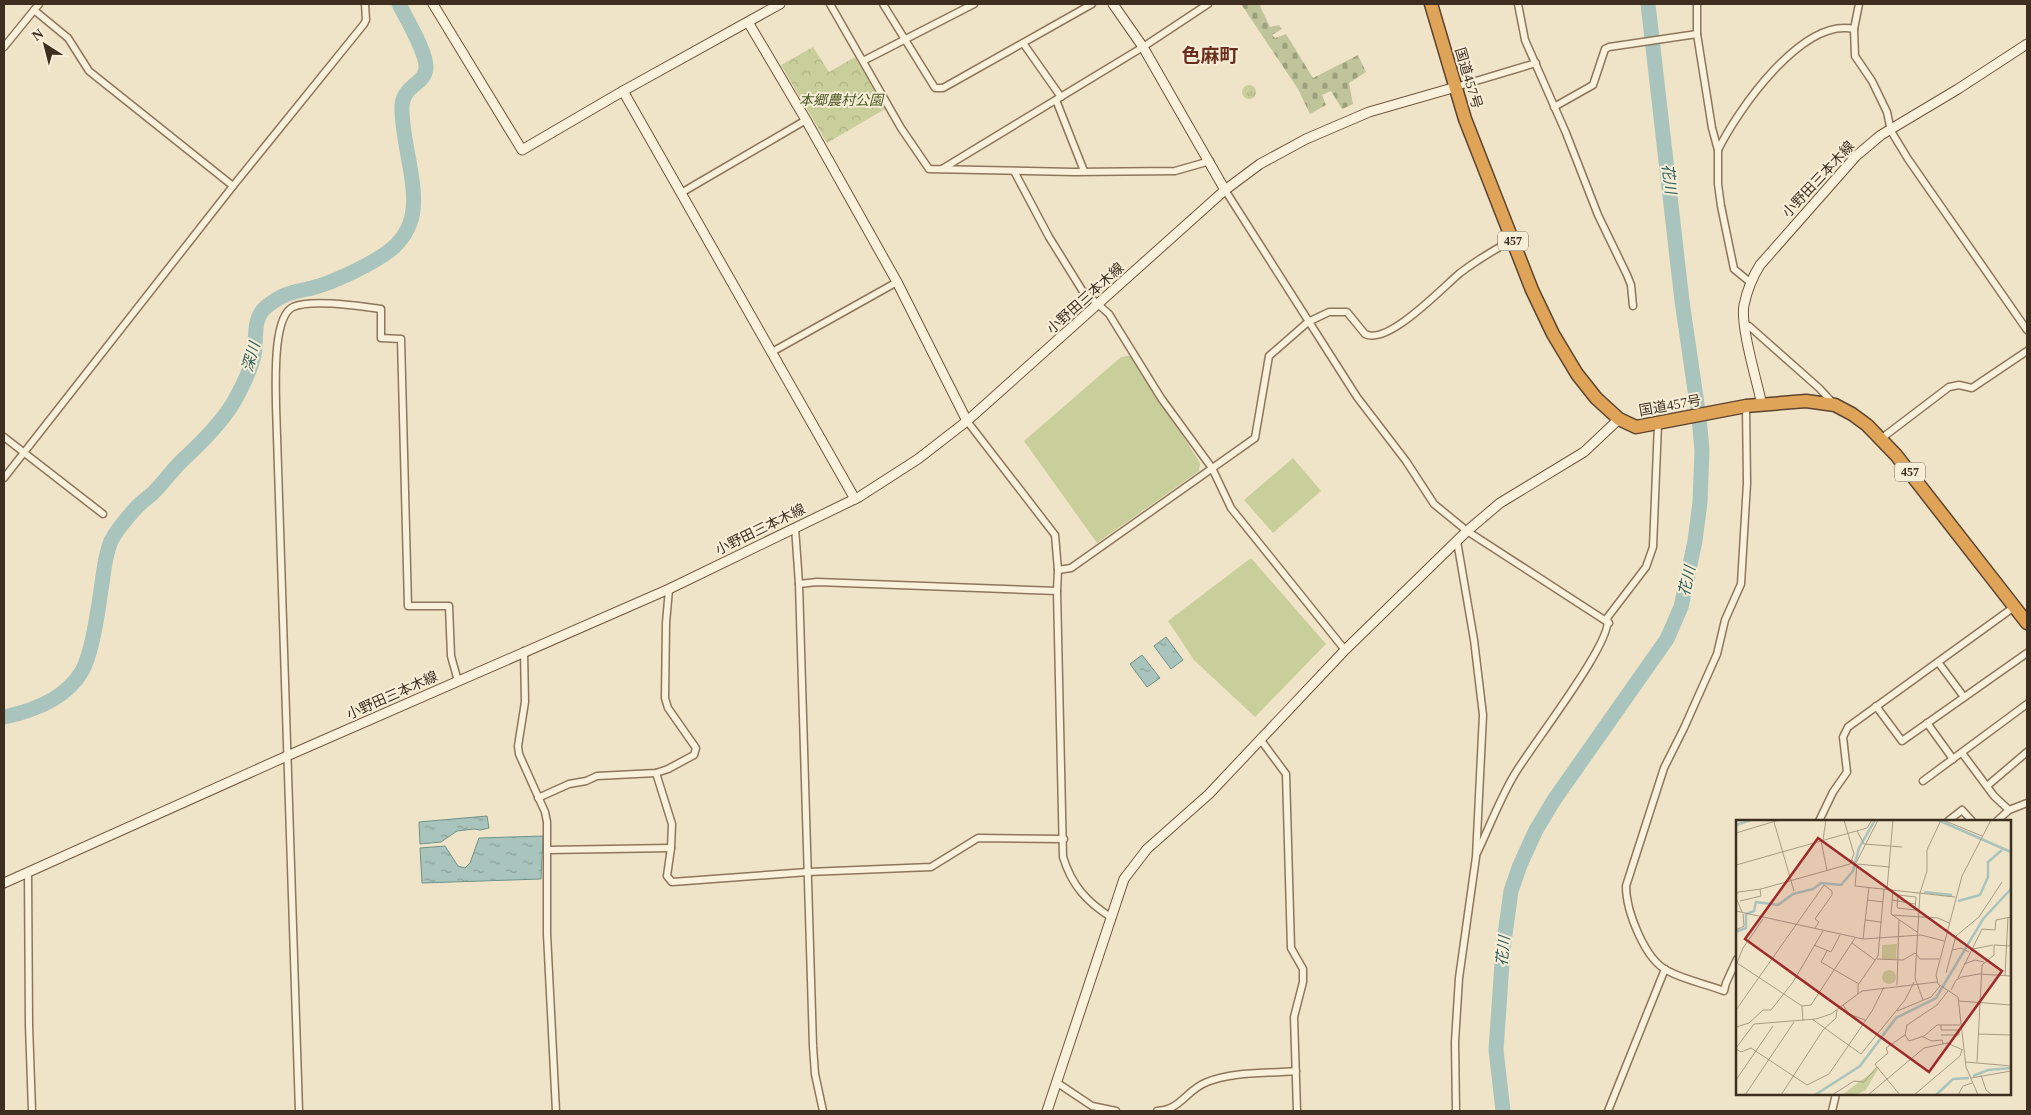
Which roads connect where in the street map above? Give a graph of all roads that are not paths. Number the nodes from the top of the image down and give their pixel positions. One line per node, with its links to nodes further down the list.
1 (39, 4): 17 (street)
2 (366, 4): 40 (street)
3 (433, 4): 30 (street)
4 (780, 4): 16 (street)
5 (830, 4): 27 (street)
6 (883, 4): 22 (street)
7 (974, 4): 22 (street)
8 (1075, 4): 18 (street)
9 (1092, 4): 18 (street)
10 (1113, 4): 26 (street)
11 (1208, 4): 26 (street)
12 (1431, 4): 29 (highway, 国道457号 / 457)
13 (1518, 4): 28 (street)
14 (1696, 4): 21 (street)
15 (1859, 4): 20 (street)
16 (767, 7): 19 (street)
17 (34, 10): 25 (street); 40 (street)
18 (1080, 11): 23 (street)
19 (748, 22): 30 (street); 33 (street)
20 (1854, 29): 34 (street); 35 (street)
21 (1694, 35): 32 (street); 35 (street)
22 (905, 40): 23 (street); 27 (street)
23 (1024, 43): 31 (street)
24 (2027, 44): 34 (street, 小野田三本木線)
25 (4, 47)
26 (1143, 47): 31 (street); 36 (street)
27 (863, 61): 37 (street)
28 (1536, 63): 29 (street); 32 (street)
29 (1456, 87): 41 (street, 小野田三本木線); 43 (highway, 国道457号 / 457)
30 (623, 90): 42 (street)
31 (1059, 99): 37 (street); 39 (street)
32 (1554, 107): 47 (street)
33 (806, 120): 42 (street); 44 (street)
34 (1891, 131): 45 (street, 小野田三本木線); 50 (street)
35 (1718, 150): 45 (street)
36 (1210, 161): 39 (street); 41 (street)
37 (941, 170): 38 (street)
38 (1014, 171): 39 (street); 46 (street)
39 (1084, 171)
40 (233, 186): 61 (street)
41 (1226, 190): 46 (street, 小野田三本木線); 48 (street)
42 (681, 193): 52 (street)
43 (1512, 240): 48 (street); 56 (highway, 国道457号 / 457)
44 (897, 282): 52 (street); 57 (street)
45 (1751, 283): 49 (street, 小野田三本木線)
46 (1097, 305): 57 (street, 小野田三本木線); 62 (street)
47 (1633, 306)
48 (1308, 322): 62 (street); 67 (street)
49 (1744, 325): 53 (street, 小野田三本木線); 54 (street)
50 (2027, 330)
51 (2027, 351): 60 (street)
52 (772, 352): 64 (street)
53 (1762, 405): 54 (highway, 国道457号 / 457); 55 (highway, 国道457号 / 457)
54 (1834, 405): 60 (highway, 国道457号 / 457)
55 (1746, 406): 58 (highway, 国道457号 / 457); 109 (street)
56 (1619, 419): 58 (highway, 国道457号 / 457); 67 (street)
57 (967, 421): 64 (street, 小野田三本木線); 69 (street)
58 (1658, 424): 74 (street)
59 (4, 437): 61 (street)
60 (1882, 438): 73 (highway, 国道457号 / 457)
61 (23, 453): 63 (street); 65 (street)
62 (1212, 468): 69 (street); 76 (street)
63 (4, 478)
64 (855, 499): 66 (street, 小野田三本木線)
65 (103, 514)
66 (795, 527): 70 (street); 71 (street, 小野田三本木線)
67 (1467, 531): 68 (street); 74 (street)
68 (1457, 541): 76 (street); 103 (street)
69 (1058, 570): 72 (street)
70 (799, 584): 72 (street); 104 (street)
71 (669, 589): 77 (street, 小野田三本木線); 90 (street)
72 (1057, 591): 100 (street)
73 (2014, 607): 75 (highway, 国道457号 / 457); 79 (street)
74 (1609, 623): 103 (street)
75 (2027, 623)
76 (1345, 650): 85 (street)
77 (524, 651): 80 (street, 小野田三本木線); 93 (street)
78 (2027, 653): 81 (street)
79 (1938, 662): 81 (street); 83 (street)
80 (458, 681): 88 (street, 小野田三本木線); 88 (street)
81 (1964, 697): 84 (street)
82 (2027, 704): 87 (street)
83 (1876, 706): 84 (street); 96 (street)
84 (1927, 724): 89 (street)
85 (1260, 739): 107 (street); 110 (street)
86 (2027, 752): 92 (street)
87 (1962, 753): 89 (street); 92 (street)
88 (286, 756): 105 (street, 小野田三本木線); 114 (street)
89 (1953, 759): 91 (street)
90 (656, 773): 93 (street); 101 (street)
91 (1923, 781)
92 (1987, 786): 95 (street)
93 (538, 798): 102 (street)
94 (2027, 803): 95 (street)
95 (2010, 810): 99 (street)
96 (1819, 820)
97 (1949, 820): 98 (street)
98 (1971, 820)
99 (1998, 820)
100 (1064, 839): 104 (street); 107 (street)
101 (671, 848): 102 (street); 104 (street)
102 (548, 850): 115 (street)
103 (1476, 856): 121 (street)
104 (808, 872): 116 (street)
105 (28, 873): 106 (street, 小野田三本木線); 113 (street)
106 (4, 883)
107 (1112, 918): 111 (street)
108 (1736, 961): 109 (street)
109 (1665, 969): 122 (street)
110 (1296, 1071): 119 (street); 120 (street)
111 (1056, 1082): 117 (street); 118 (street)
112 (1836, 1095): 123 (street)
113 (32, 1111)
114 (298, 1111)
115 (556, 1111)
116 (823, 1111)
117 (1047, 1111)
118 (1116, 1111)
119 (1157, 1111)
120 (1297, 1111)
121 (1456, 1111)
122 (1608, 1111)
123 (1832, 1111)

